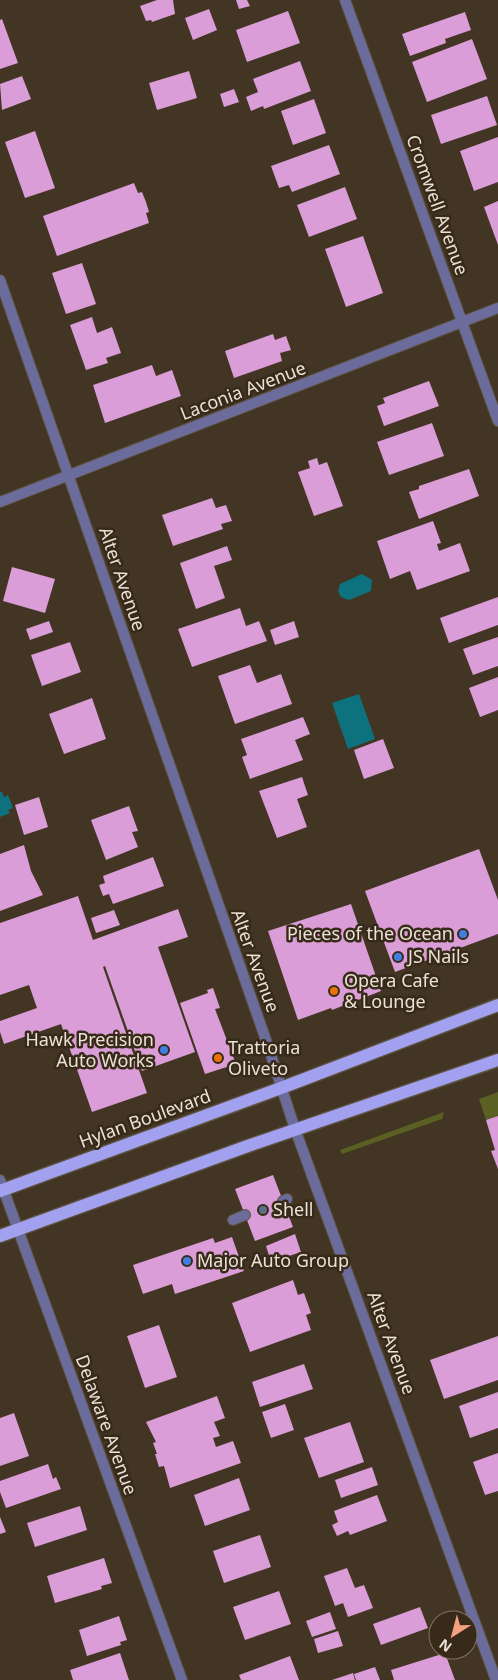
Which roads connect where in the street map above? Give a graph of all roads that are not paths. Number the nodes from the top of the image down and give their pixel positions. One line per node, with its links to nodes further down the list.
1 (345, 0): 4 (street, Cromwell Avenue)
2 (0, 280): 6 (street, Alter Avenue)
3 (498, 308): 4 (street, Laconia Avenue)
4 (462, 322): 5 (street, Cromwell Avenue); 6 (street, Laconia Avenue)
5 (498, 421)
6 (69, 476): 7 (street, Laconia Avenue); 10 (street, Alter Avenue)
7 (0, 502)
8 (498, 1005): 10 (main road, Hylan Boulevard)
9 (498, 1060): 11 (main road)
10 (282, 1088): 11 (street, Alter Avenue); 12 (main road, Hylan Boulevard)
11 (295, 1129): 15 (main road); 18 (street, Alter Avenue)
12 (1, 1187): 15 (street, Delaware Avenue)
13 (245, 1215): 14 (street)
14 (233, 1220)
15 (18, 1229): 16 (main road); 17 (street, Delaware Avenue)
16 (0, 1236)
17 (182, 1680)
18 (496, 1680)

